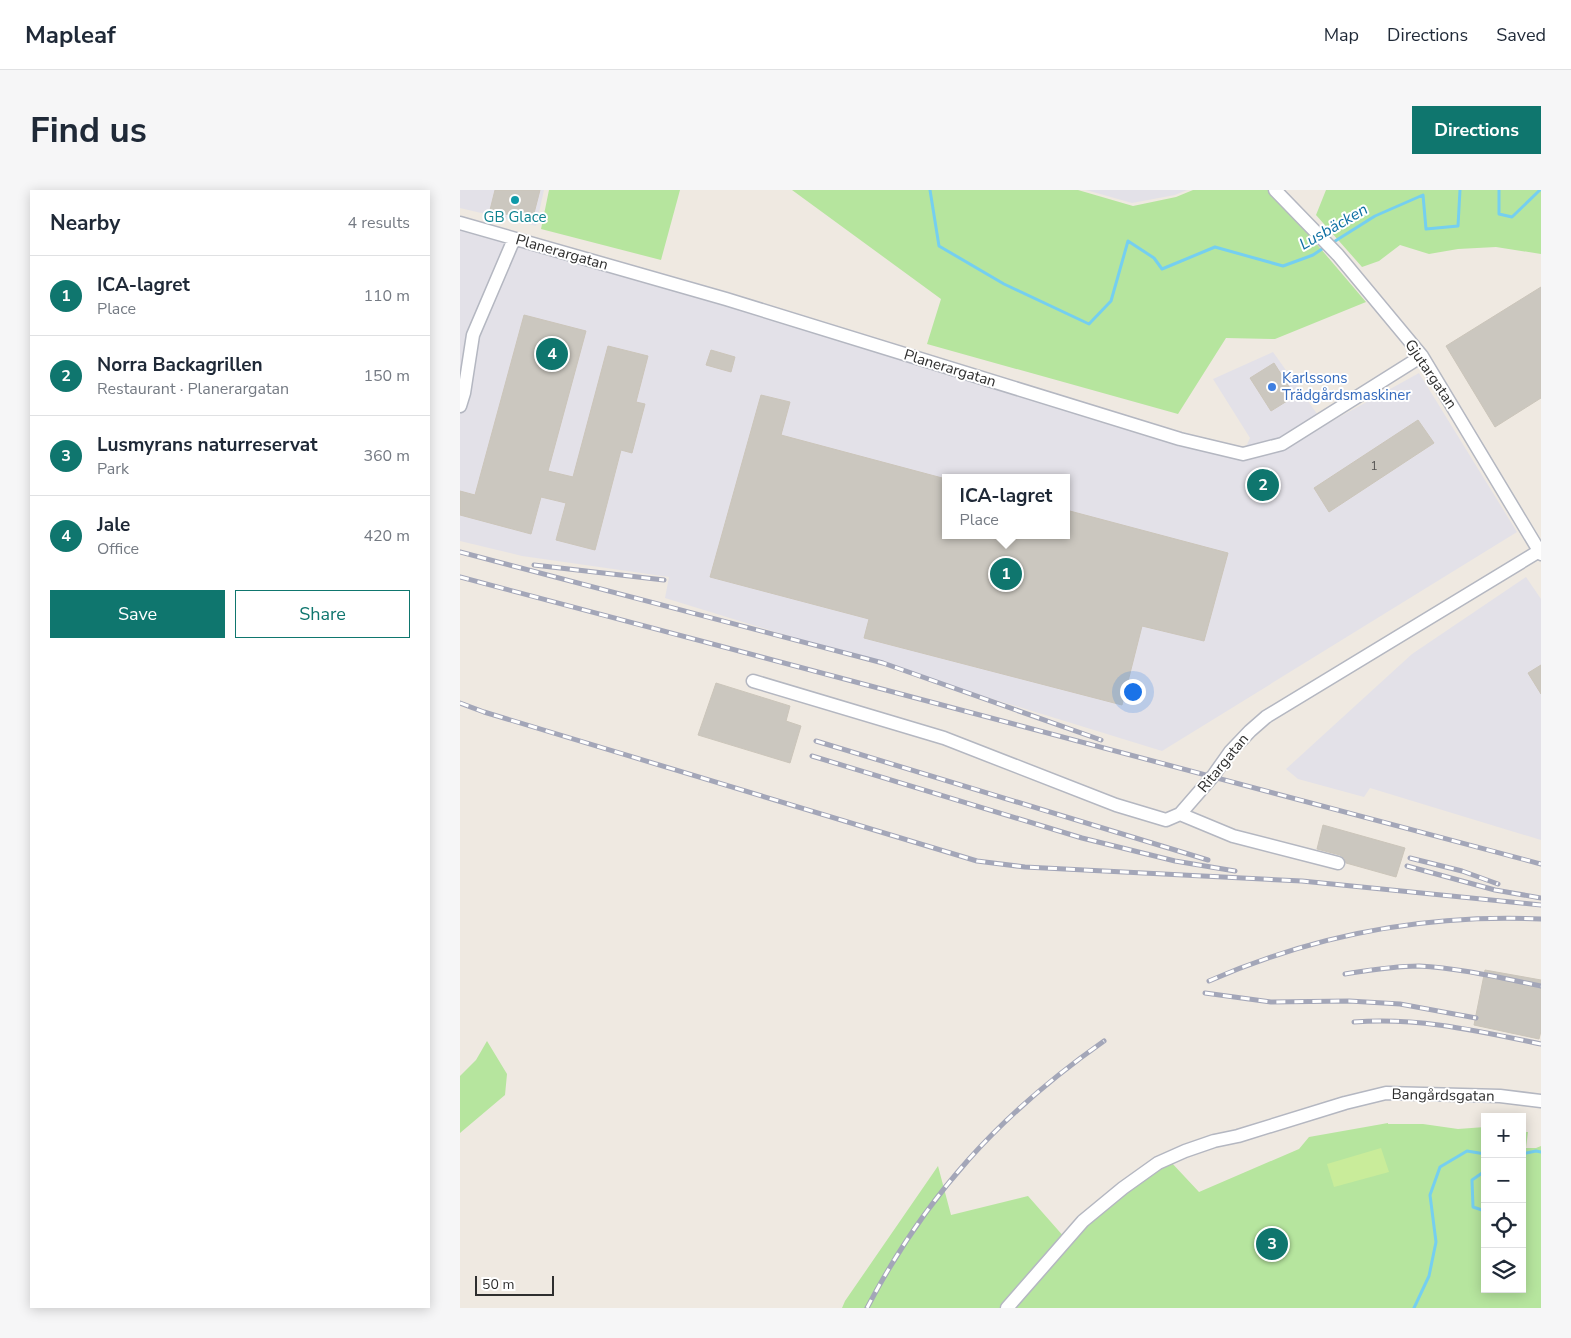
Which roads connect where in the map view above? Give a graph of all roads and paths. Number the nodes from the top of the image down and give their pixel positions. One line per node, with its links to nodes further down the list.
1 (1275, 190): 4 (street, Gjutargatan)
2 (462, 225): 3 (street, Planerargatan)
3 (514, 239): 4 (street, Planerargatan); 5 (street)
4 (1422, 356): 6 (street, Gjutargatan)
5 (460, 406)
6 (1540, 552): 8 (street, Ritargatan)
7 (753, 681): 8 (street)
8 (1180, 814): 9 (street)
9 (1338, 863)
10 (1541, 1101): 11 (street, Bangårdsgatan)
11 (1007, 1308)

